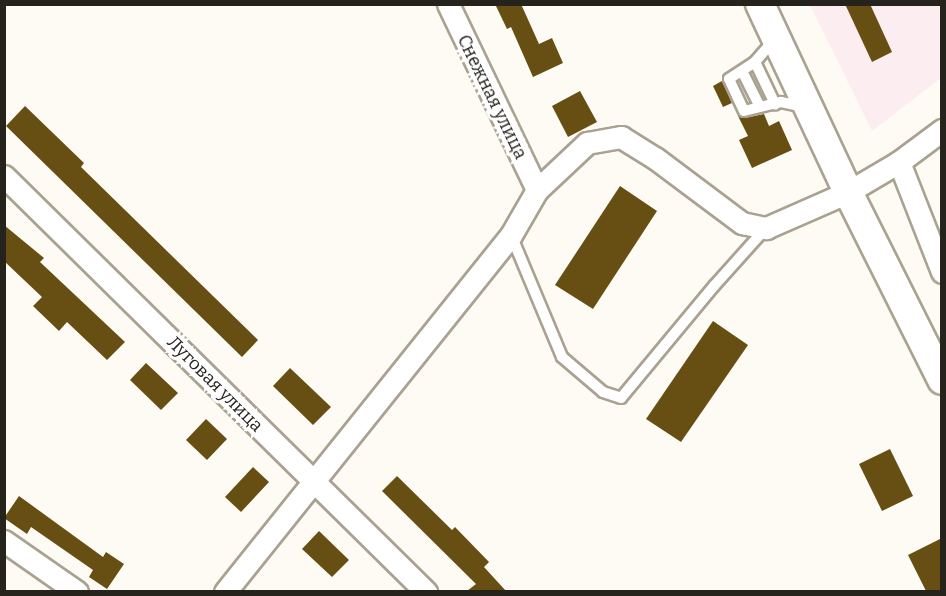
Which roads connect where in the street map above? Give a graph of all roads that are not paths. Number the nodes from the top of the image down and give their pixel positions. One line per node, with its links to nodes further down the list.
1 (448, 4): 12 (street, Снежная улица)
2 (760, 4): 3 (main road)
3 (776, 37): 4 (lane); 8 (main road)
4 (755, 62): 5 (lane); 6 (lane)
5 (742, 71): 7 (lane); 7 (lane)
6 (775, 104): 7 (lane); 8 (lane)
7 (760, 107)
8 (810, 108): 13 (main road)
9 (942, 130): 10 (street)
10 (899, 162): 13 (street); 16 (street)
11 (4, 176): 18 (street, Луговая улица)
12 (537, 190): 14 (street); 15 (street)
13 (848, 192): 14 (street); 17 (main road)
14 (766, 228): 15 (lane)
15 (512, 235): 18 (street)
16 (942, 272)
17 (942, 380)
18 (313, 481): 21 (street); 22 (street, Луговая улица)
19 (4, 541): 20 (street)
20 (77, 591)
21 (225, 591)
22 (426, 591)

